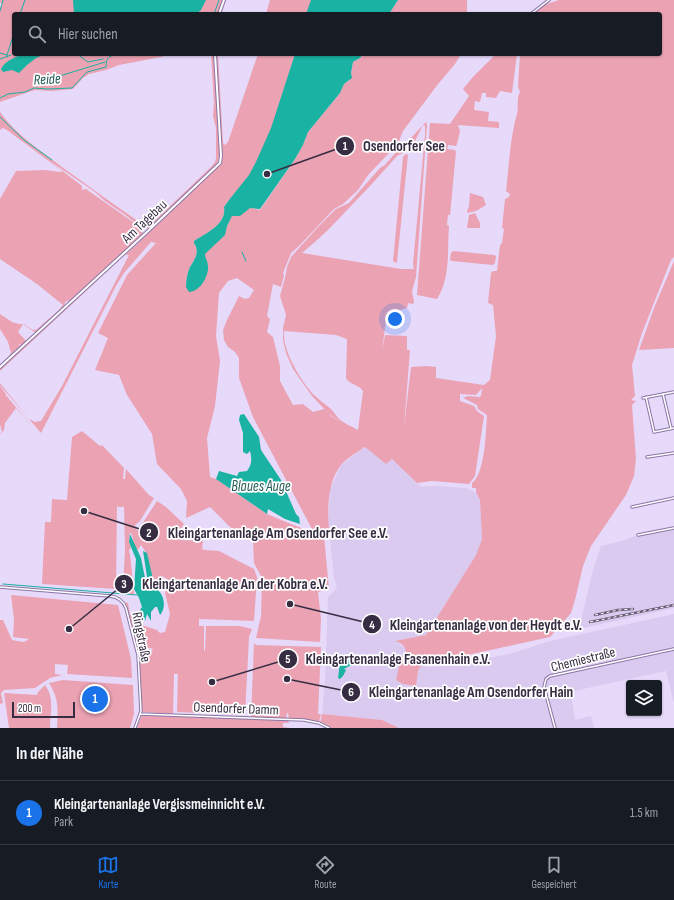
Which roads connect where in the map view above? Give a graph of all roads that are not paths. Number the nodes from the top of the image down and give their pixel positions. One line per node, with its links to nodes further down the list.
1 (224, 0): 3 (street)
2 (549, 0): 4 (street)
3 (220, 12)
4 (533, 12)
5 (215, 56): 6 (street, Am Tagebau)
6 (0, 367)
7 (674, 392): 8 (street)
8 (663, 394): 9 (street); 11 (street)
9 (646, 397): 10 (street); 11 (street)
10 (643, 398)
11 (671, 428): 12 (street)
12 (674, 428)
13 (674, 452): 14 (street)
14 (647, 457)
15 (674, 498): 16 (street)
16 (632, 507)
17 (674, 528): 18 (street)
18 (638, 535)
19 (0, 587): 21 (street, Ringstraße)
20 (674, 648): 24 (street, Chemiestraße)
21 (140, 714): 22 (street, Ringstraße); 23 (street, Osendorfer Damm)
22 (135, 728)
23 (329, 728)
24 (555, 728)

